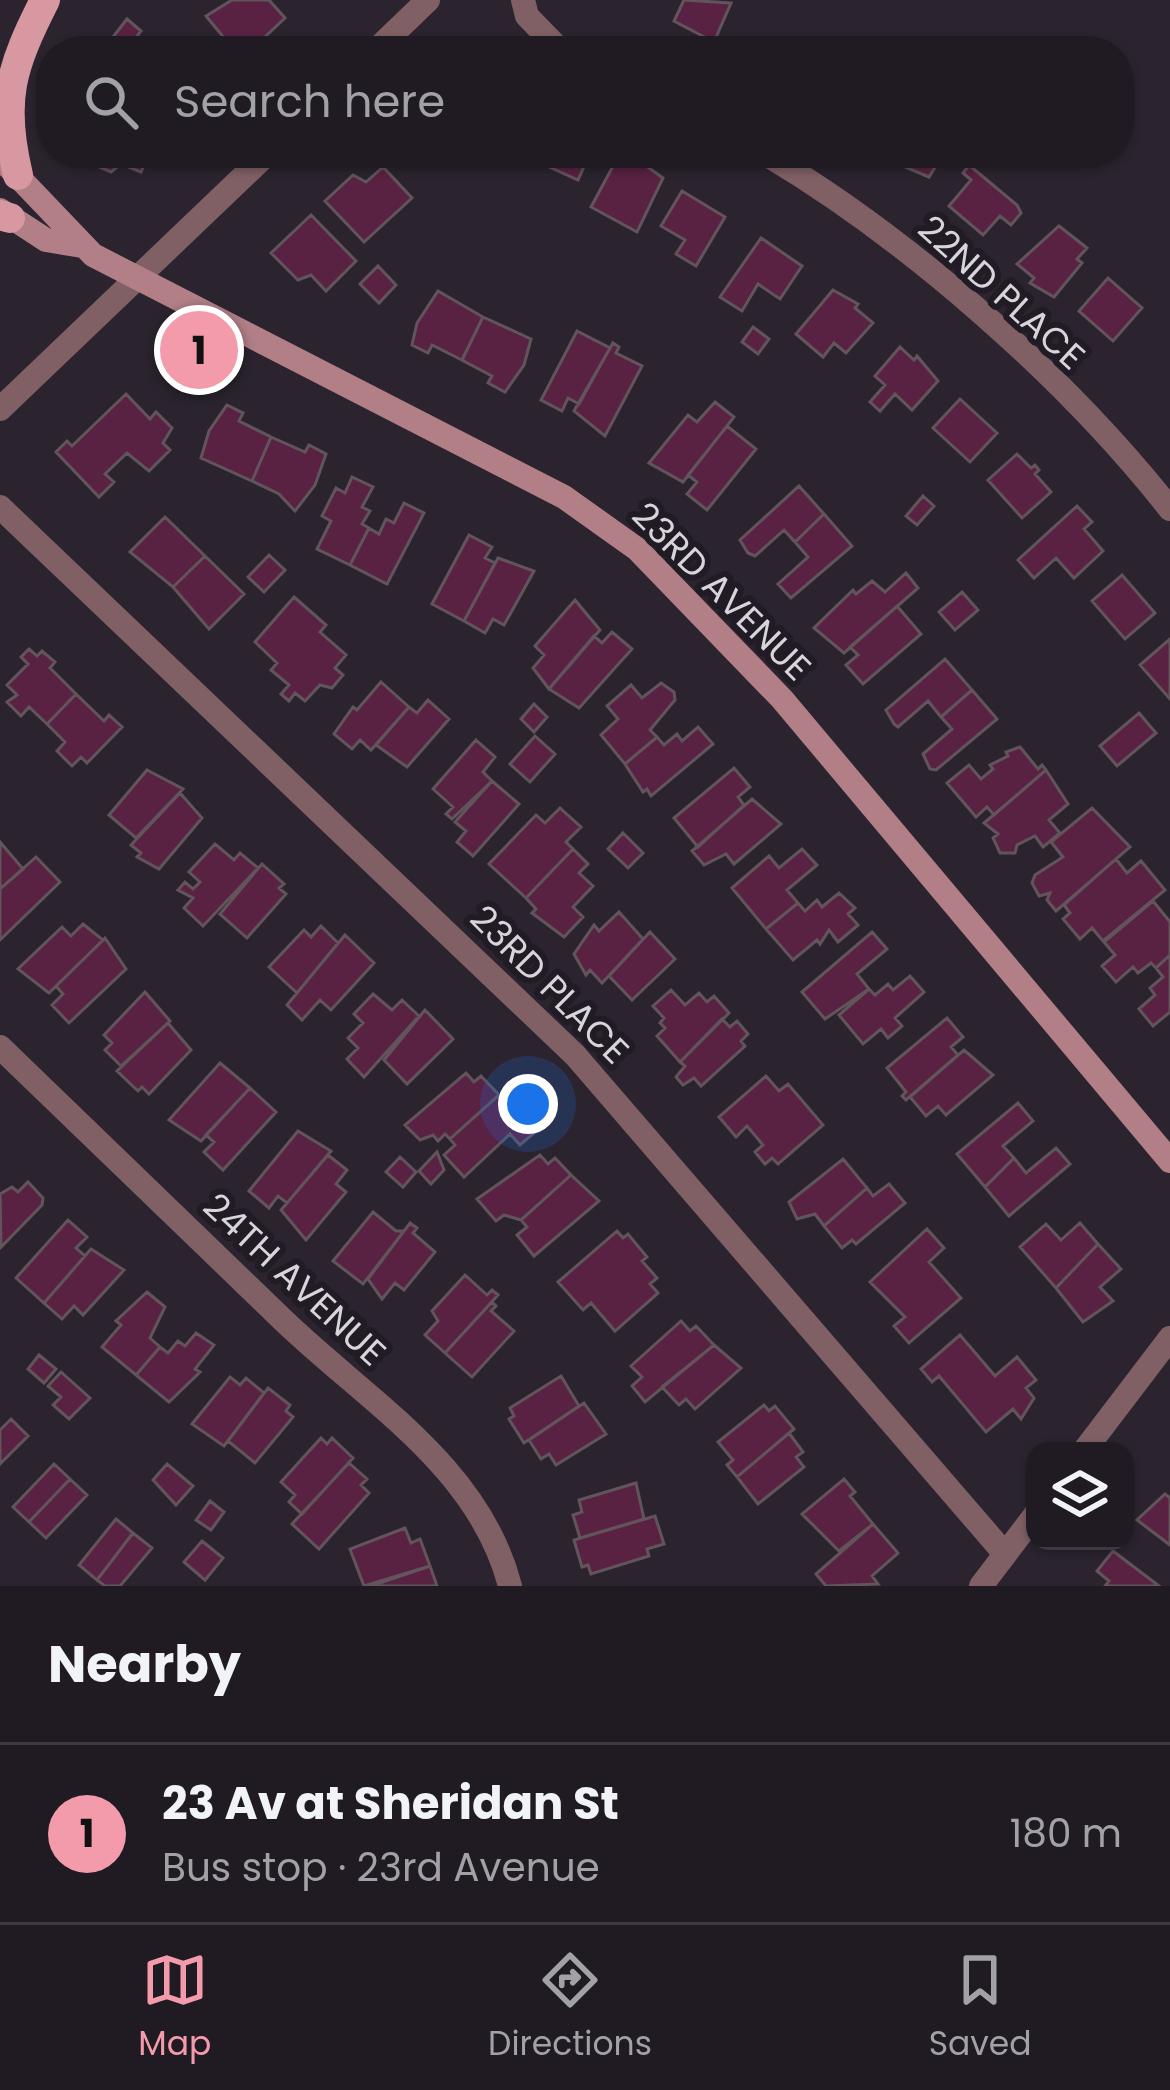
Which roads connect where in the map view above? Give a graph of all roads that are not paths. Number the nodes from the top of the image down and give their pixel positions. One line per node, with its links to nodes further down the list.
1 (35, 0): 5 (main road)
2 (45, 0): 8 (main road)
3 (428, 0): 6 (street)
4 (523, 0): 7 (street)
5 (0, 35)
6 (391, 36)
7 (546, 36)
8 (9, 167): 12 (street, 23RD AVENUE)
9 (252, 168): 13 (street)
10 (787, 168): 15 (street, 22ND PLACE)
11 (3, 214): 12 (street, 23RD AVENUE)
12 (82, 246): 13 (street, 23RD AVENUE)
13 (135, 280): 14 (street); 18 (street, 23RD AVENUE)
14 (0, 409)
15 (1168, 504)
16 (0, 507): 22 (street, 23RD PLACE)
17 (0, 1047): 23 (street, 24TH AVENUE)
18 (1170, 1161)
19 (1170, 1338): 20 (street)
20 (1091, 1442)
21 (1026, 1526): 22 (street)
22 (1005, 1554): 24 (street)
23 (510, 1586)
24 (981, 1586)

